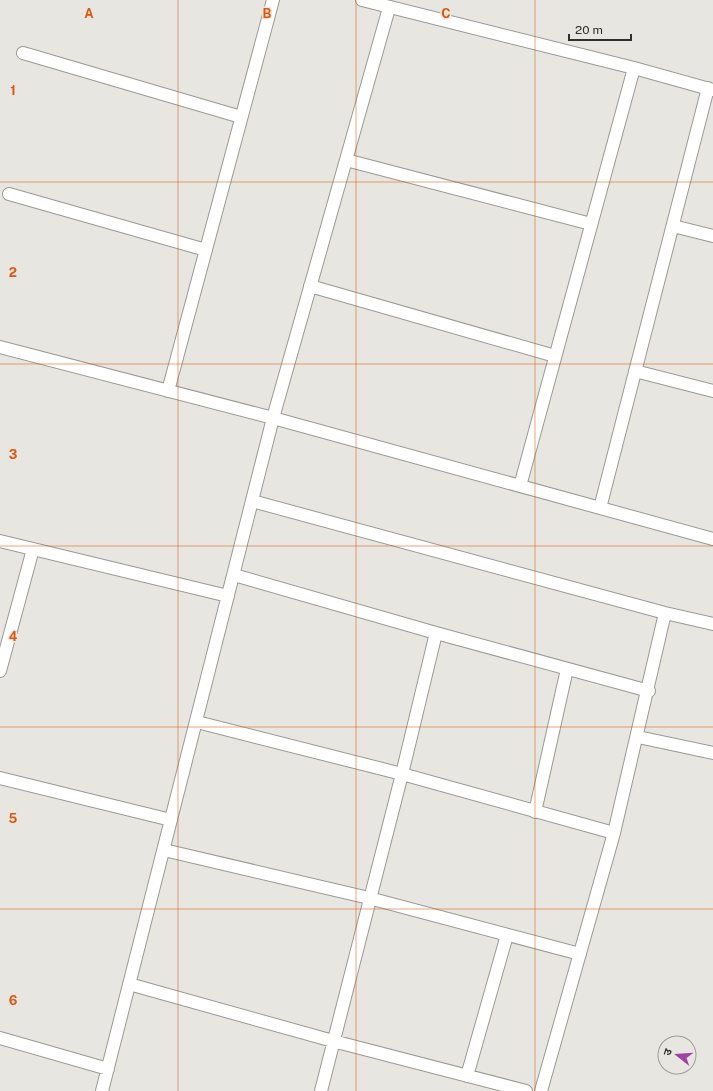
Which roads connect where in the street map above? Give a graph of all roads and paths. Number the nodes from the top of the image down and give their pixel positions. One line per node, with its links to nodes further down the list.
1 (273, 0): 7 (lane)
2 (362, 0): 3 (lane)
3 (389, 8): 5 (lane); 8 (lane)
4 (23, 53): 7 (lane)
5 (634, 68): 6 (lane); 10 (lane)
6 (711, 89): 11 (lane)
7 (241, 117): 13 (lane)
8 (346, 160): 10 (lane); 14 (lane)
9 (9, 194): 13 (lane)
10 (591, 224): 16 (lane)
11 (673, 226): 12 (lane); 17 (lane)
12 (713, 236)
13 (206, 250): 18 (lane)
14 (310, 286): 16 (lane); 20 (lane)
15 (0, 347): 18 (lane)
16 (556, 356): 21 (lane)
17 (635, 371): 19 (lane); 23 (lane)
18 (168, 391): 20 (lane)
19 (713, 391)
20 (273, 418): 21 (lane); 22 (lane)
21 (520, 486): 23 (lane)
22 (252, 501): 27 (lane); 29 (lane)
23 (600, 508): 24 (lane)
24 (713, 539)
25 (0, 541): 26 (lane)
26 (33, 549): 28 (lane); 33 (lane)
27 (234, 575): 28 (lane); 31 (lane)
28 (228, 596): 35 (lane)
29 (665, 613): 30 (lane); 34 (lane)
30 (713, 624)
31 (436, 633): 32 (lane); 38 (lane)
32 (568, 669): 34 (lane); 40 (lane)
33 (0, 671)
34 (649, 691): 36 (lane)
35 (197, 722): 38 (lane); 41 (lane)
36 (638, 736): 37 (lane); 42 (lane)
37 (713, 753)
38 (402, 774): 40 (lane); 44 (lane)
39 (0, 778): 41 (lane)
40 (535, 812): 42 (lane)
41 (171, 820): 43 (lane)
42 (614, 833): 46 (lane)
43 (164, 850): 44 (lane); 47 (lane)
44 (369, 898): 45 (lane); 49 (lane)
45 (507, 935): 46 (lane); 51 (lane)
46 (580, 954): 55 (lane)
47 (130, 984): 49 (lane); 50 (lane)
48 (0, 1038): 50 (lane)
49 (333, 1041): 51 (lane); 53 (lane)
50 (108, 1069): 52 (lane)
51 (467, 1076): 54 (lane)
52 (102, 1091)
53 (321, 1091)
54 (526, 1091)
55 (541, 1091)

